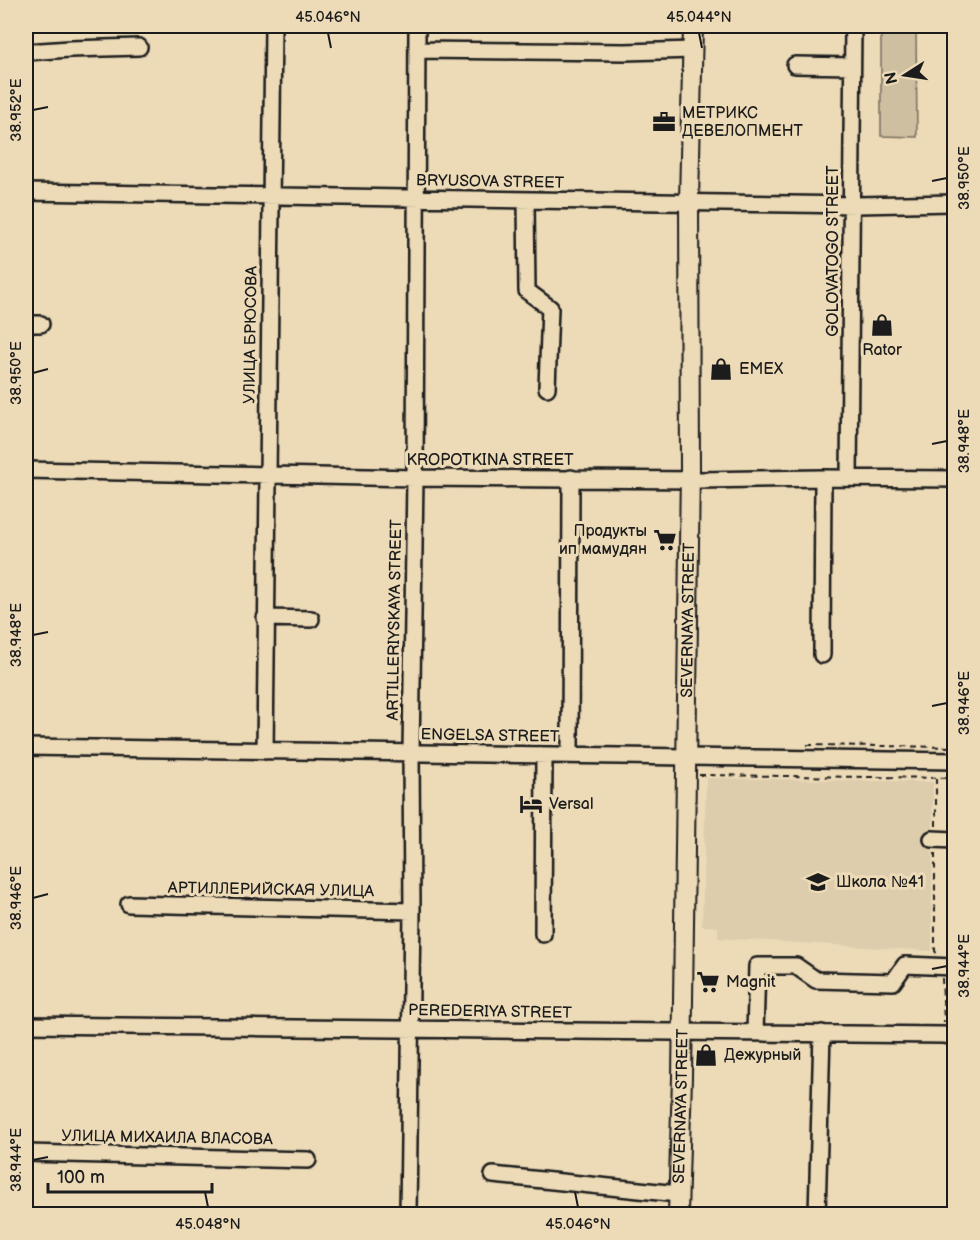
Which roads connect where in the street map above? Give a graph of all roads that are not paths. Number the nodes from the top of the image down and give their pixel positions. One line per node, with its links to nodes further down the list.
1 (273, 26): 12 (street, УЛИЦА БРЮСОВА)
2 (417, 26): 6 (street, ARTILLERIYSKAYA STREET)
3 (693, 26): 7 (main road, SEVERNAYA STREET)
4 (853, 26): 10 (street, GOLOVATOGO STREET)
5 (139, 47): 8 (street)
6 (417, 50): 7 (street); 13 (street, ARTILLERIYSKAYA STREET)
7 (693, 50): 15 (main road, SEVERNAYA STREET)
8 (26, 52)
9 (795, 65): 10 (street)
10 (852, 66): 17 (street, GOLOVATOGO STREET)
11 (26, 192): 12 (street, BRYUSOVA STREET)
12 (271, 195): 13 (street, BRYUSOVA STREET); 20 (street, УЛИЦА БРЮСОВА)
13 (415, 199): 14 (street, BRYUSOVA STREET); 21 (street, ARTILLERIYSKAYA STREET)
14 (526, 201): 15 (street, BRYUSOVA STREET); 18 (street)
15 (689, 201): 17 (street, BRYUSOVA STREET); 26 (main road, SEVERNAYA STREET)
16 (954, 203): 17 (street, BRYUSOVA STREET)
17 (851, 204): 24 (street, GOLOVATOGO STREET)
18 (547, 388)
19 (26, 470): 20 (street, KROPOTKINA STREET)
20 (267, 476): 21 (street, KROPOTKINA STREET); 27 (street, УЛИЦА БРЮСОВА)
21 (415, 478): 22 (street, KROPOTKINA STREET); 32 (street, ARTILLERIYSKAYA STREET)
22 (571, 478): 26 (street, KROPOTKINA STREET); 35 (street)
23 (824, 478): 24 (street, KROPOTKINA STREET); 26 (street, KROPOTKINA STREET); 29 (street)
24 (849, 478): 25 (street, KROPOTKINA STREET)
25 (954, 479)
26 (690, 480): 36 (main road, SEVERNAYA STREET)
27 (265, 618): 28 (street); 31 (street, УЛИЦА БРЮСОВА)
28 (311, 619)
29 (822, 655)
30 (26, 747): 31 (street, ENGELSA STREET)
31 (265, 751): 32 (street, ENGELSA STREET)
32 (411, 753): 34 (street, ENGELSA STREET); 40 (street, ARTILLERIYSKAYA STREET)
33 (953, 754): 36 (street, ENGELSA STREET)
34 (544, 755): 35 (street, ENGELSA STREET); 41 (street)
35 (570, 755): 36 (street, ENGELSA STREET)
36 (686, 757): 45 (main road, SEVERNAYA STREET)
37 (934, 839): 38 (street)
38 (954, 840)
39 (129, 904): 40 (street, АРТИЛЛЕРИЙСКАЯ УЛИЦА)
40 (412, 911): 44 (street, ARTILLERIYSKAYA STREET)
41 (543, 934)
42 (948, 966): 46 (street)
43 (26, 1025): 44 (street, PEREDERIYA STREET)
44 (410, 1029): 45 (street, PEREDERIYA STREET); 53 (street, ARTILLERIYSKAYA STREET)
45 (682, 1032): 46 (street, PEREDERIYA STREET); 52 (main road, SEVERNAYA STREET)
46 (755, 1033): 47 (street, PEREDERIYA STREET)
47 (822, 1033): 48 (street, PEREDERIYA STREET); 55 (street)
48 (954, 1036)
49 (26, 1153): 50 (street, УЛИЦА МИХАИЛА ВЛАСОВА)
50 (308, 1160)
51 (493, 1175): 52 (street)
52 (678, 1194): 54 (main road, SEVERNAYA STREET)
53 (408, 1215)
54 (678, 1215)
55 (817, 1215)

